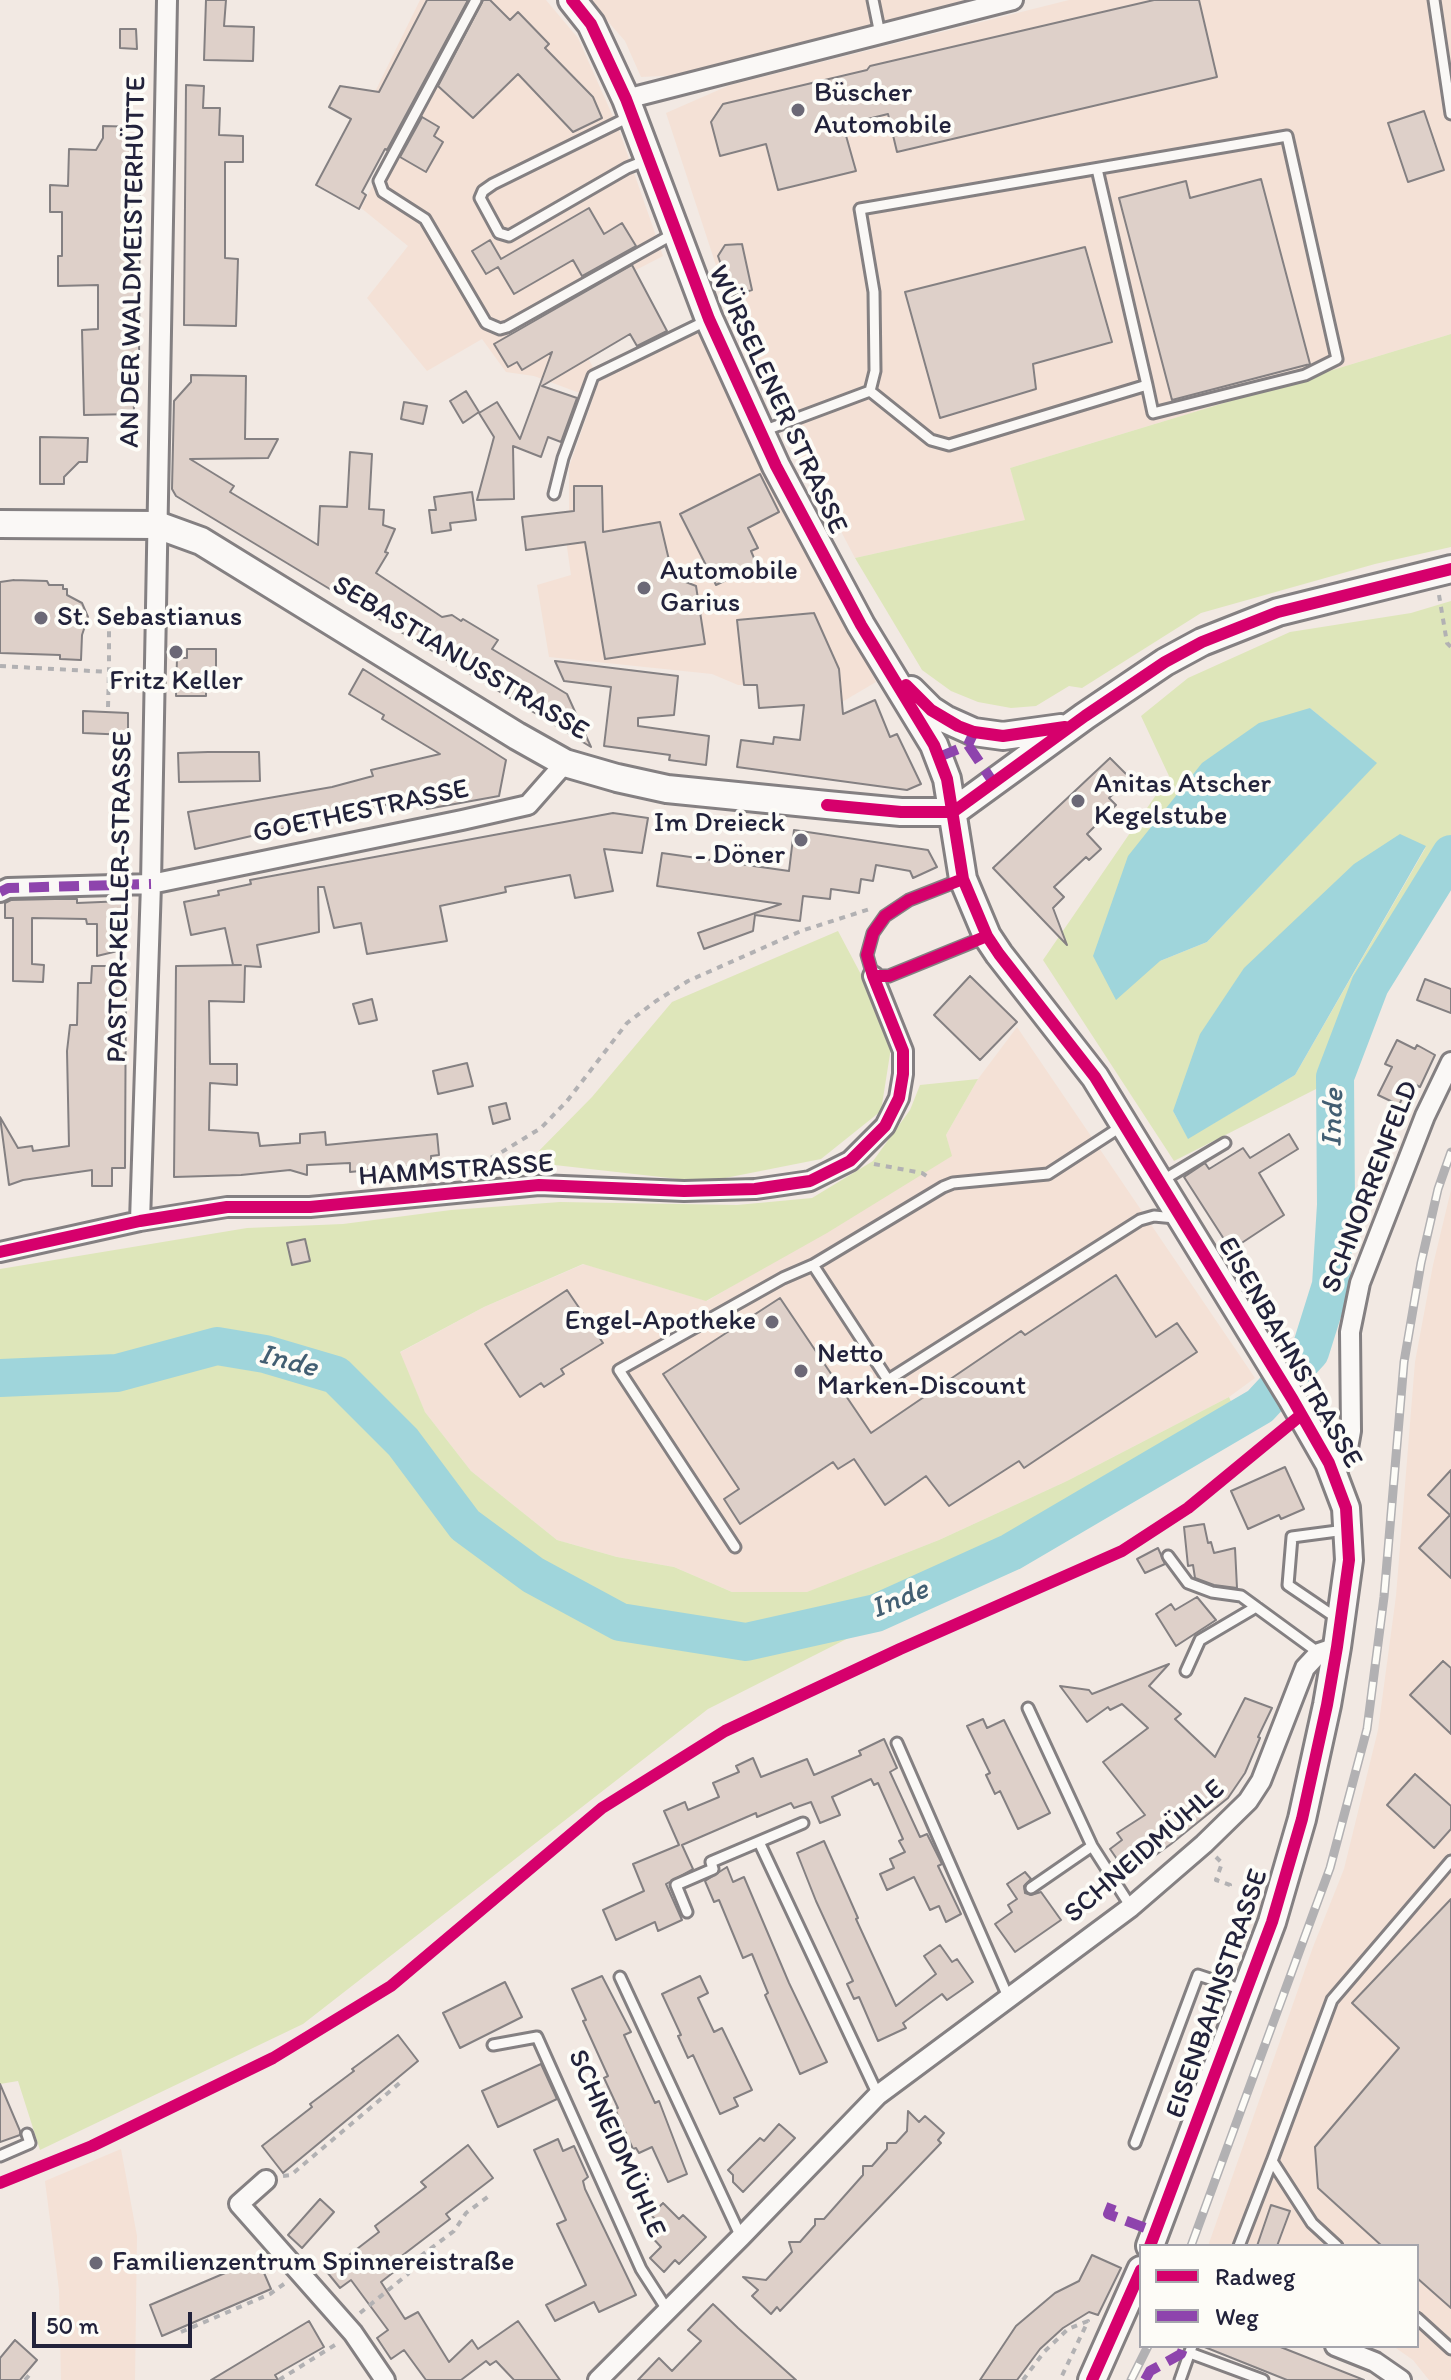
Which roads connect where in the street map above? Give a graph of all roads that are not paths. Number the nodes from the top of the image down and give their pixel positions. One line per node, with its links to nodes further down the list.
1 (167, 0): 19 (street, AN DER WALDMEISTERHÜTTE)
2 (476, 0): 12 (lane)
3 (572, 0): 8 (main road, WÜRSELENER STRASSE)
4 (873, 0): 7 (lane)
5 (1013, 0): 7 (street)
6 (1434, 0): 9 (lane)
7 (880, 34): 8 (street)
8 (629, 107): 10 (main road, WÜRSELENER STRASSE); 10 (lane)
9 (1451, 114)
10 (651, 158): 12 (main road, WÜRSELENER STRASSE)
11 (1097, 169): 14 (lane); 14 (lane); 15 (lane)
12 (676, 232): 13 (main road, WÜRSELENER STRASSE)
13 (709, 319): 16 (main road, WÜRSELENER STRASSE); 17 (lane)
14 (1147, 385): 15 (lane)
15 (870, 391): 16 (lane)
16 (760, 432): 21 (main road, WÜRSELENER STRASSE)
17 (554, 494)
18 (0, 524): 19 (main road, SEBASTIANUSSTRASSE)
19 (157, 525): 23 (main road, SEBASTIANUSSTRASSE); 26 (street, PASTOR-KELLER-STRASSE)
20 (1443, 571): 22 (main road)
21 (885, 664): 22 (main road); 24 (main road, WÜRSELENER STRASSE)
22 (1069, 727): 24 (main road)
23 (565, 763): 24 (main road, SEBASTIANUSSTRASSE); 26 (street, GOETHESTRASSE)
24 (953, 812): 25 (main road, EISENBAHNSTRASSE)
25 (963, 879): 28 (main road, EISENBAHNSTRASSE); 29 (lane)
26 (151, 884): 27 (street, GOETHESTRASSE); 35 (street, PASTOR-KELLER-STRASSE)
27 (0, 892)
28 (987, 936): 29 (lane); 31 (main road, EISENBAHNSTRASSE)
29 (873, 976): 35 (street, HAMMSTRASSE)
30 (1451, 1062): 38 (street, SCHNORRENFELD)
31 (1125, 1124): 33 (main road, EISENBAHNSTRASSE); 37 (lane)
32 (1225, 1143): 33 (lane)
33 (1159, 1182): 34 (main road, EISENBAHNSTRASSE)
34 (1182, 1220): 37 (lane); 38 (main road, EISENBAHNSTRASSE)
35 (140, 1221): 36 (street, HAMMSTRASSE)
36 (0, 1252)
37 (813, 1265): 40 (lane)
38 (1334, 1474): 39 (main road, EISENBAHNSTRASSE)
39 (1349, 1530): 43 (main road, EISENBAHNSTRASSE); 43 (lane)
40 (735, 1547)
41 (1168, 1556): 42 (lane)
42 (1256, 1607): 43 (lane); 44 (lane)
43 (1332, 1640): 52 (street, SCHNEIDMÜHLE); 55 (main road, EISENBAHNSTRASSE)
44 (1186, 1671)
45 (1028, 1708): 49 (lane)
46 (897, 1743): 56 (lane)
47 (803, 1823): 48 (lane)
48 (759, 1842): 53 (lane); 58 (lane)
49 (1092, 1846): 51 (lane); 52 (lane)
50 (1451, 1861): 62 (lane)
51 (1031, 1888)
52 (1131, 1907): 56 (street, SCHNEIDMÜHLE)
53 (687, 1912)
54 (620, 1977): 64 (lane)
55 (1247, 1991): 60 (lane); 65 (main road, EISENBAHNSTRASSE)
56 (1009, 1999): 58 (street, SCHNEIDMÜHLE)
57 (493, 2045): 69 (lane, SCHNEIDMÜHLE)
58 (878, 2095): 64 (street, SCHNEIDMÜHLE)
59 (27, 2134): 61 (lane)
60 (1135, 2143)
61 (0, 2156)
62 (1272, 2161): 66 (lane); 67 (lane)
63 (266, 2180): 74 (street)
64 (741, 2237): 69 (street, SCHNEIDMÜHLE)
65 (1151, 2244)
66 (1240, 2244)
67 (1335, 2244)
68 (1139, 2276): 76 (main road)
69 (668, 2311): 75 (street, SCHNEIDMÜHLE)
70 (1419, 2320): 72 (lane)
71 (1340, 2348): 79 (street)
72 (1451, 2349)
73 (1191, 2350): 77 (lane); 78 (lane)
74 (385, 2380)
75 (598, 2380)
76 (1092, 2380)
77 (1180, 2380)
78 (1263, 2380)
79 (1401, 2380)

